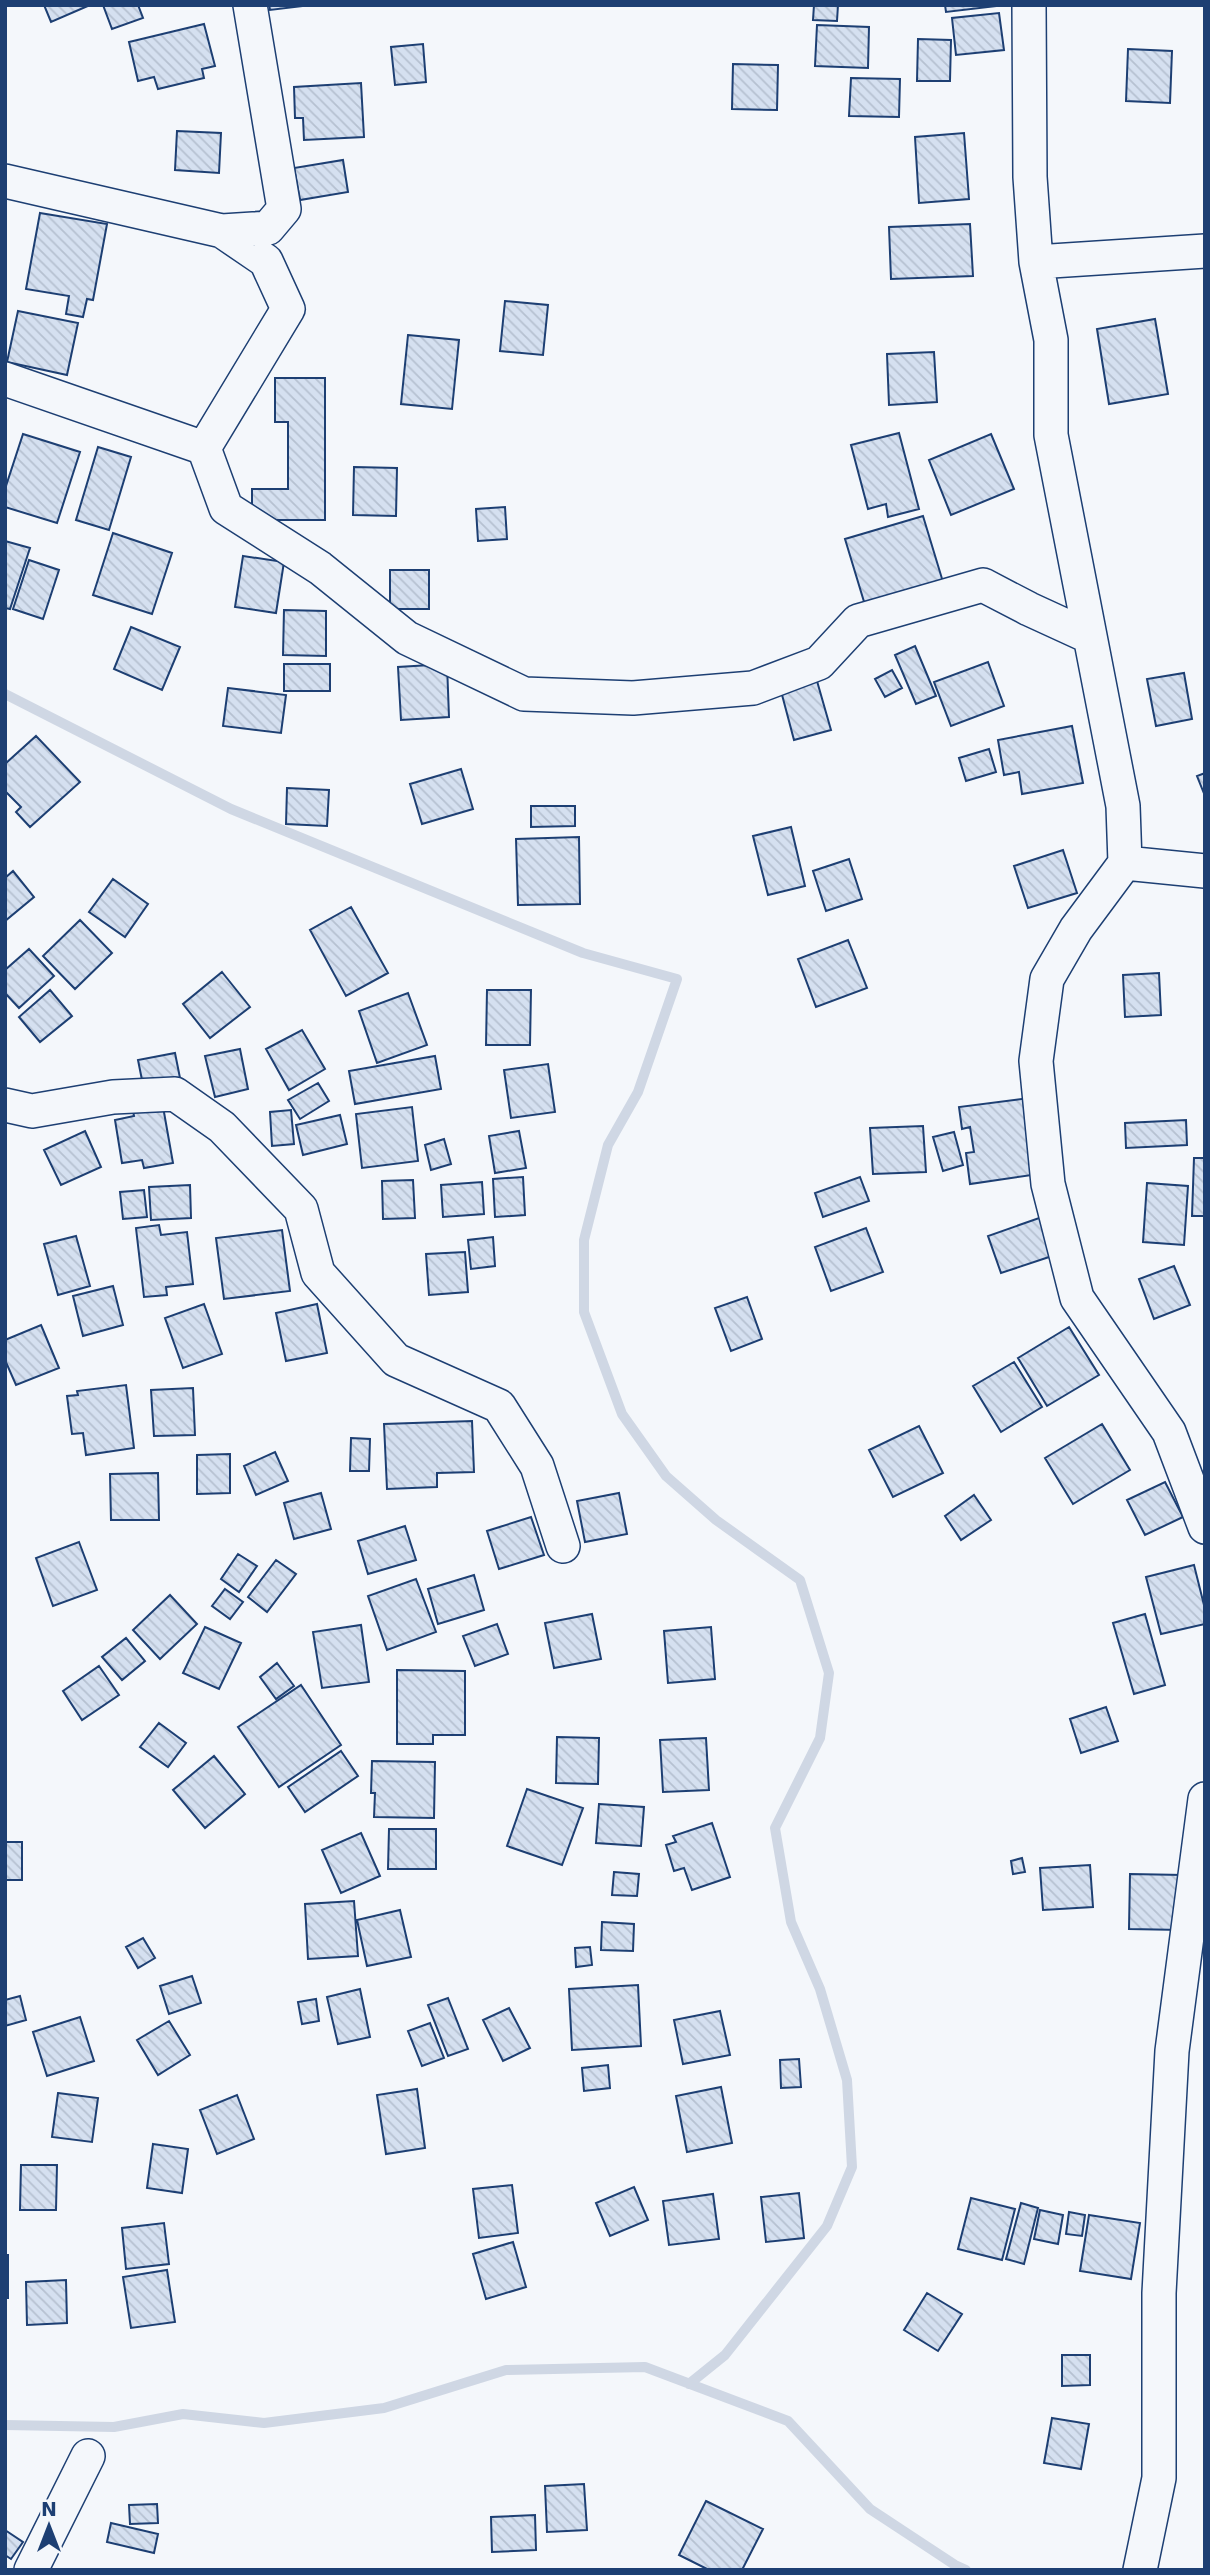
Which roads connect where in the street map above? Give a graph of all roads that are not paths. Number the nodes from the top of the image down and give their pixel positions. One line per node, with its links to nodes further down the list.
1 (250, 5): 4 (street)
2 (1029, 5): 6 (street)
3 (5, 181): 4 (street)
4 (222, 231): 8 (street)
5 (1205, 251): 6 (street)
6 (1036, 262): 9 (street)
7 (5, 379): 8 (street)
8 (204, 448): 9 (street)
9 (1090, 637): 10 (street)
10 (1125, 863): 11 (street); 13 (street)
11 (1205, 871)
12 (5, 1105): 14 (street)
13 (1205, 1527)
14 (563, 1546)
15 (1205, 1799): 18 (street)
16 (89, 2456): 17 (street)
17 (31, 2570)
18 (1140, 2570)

